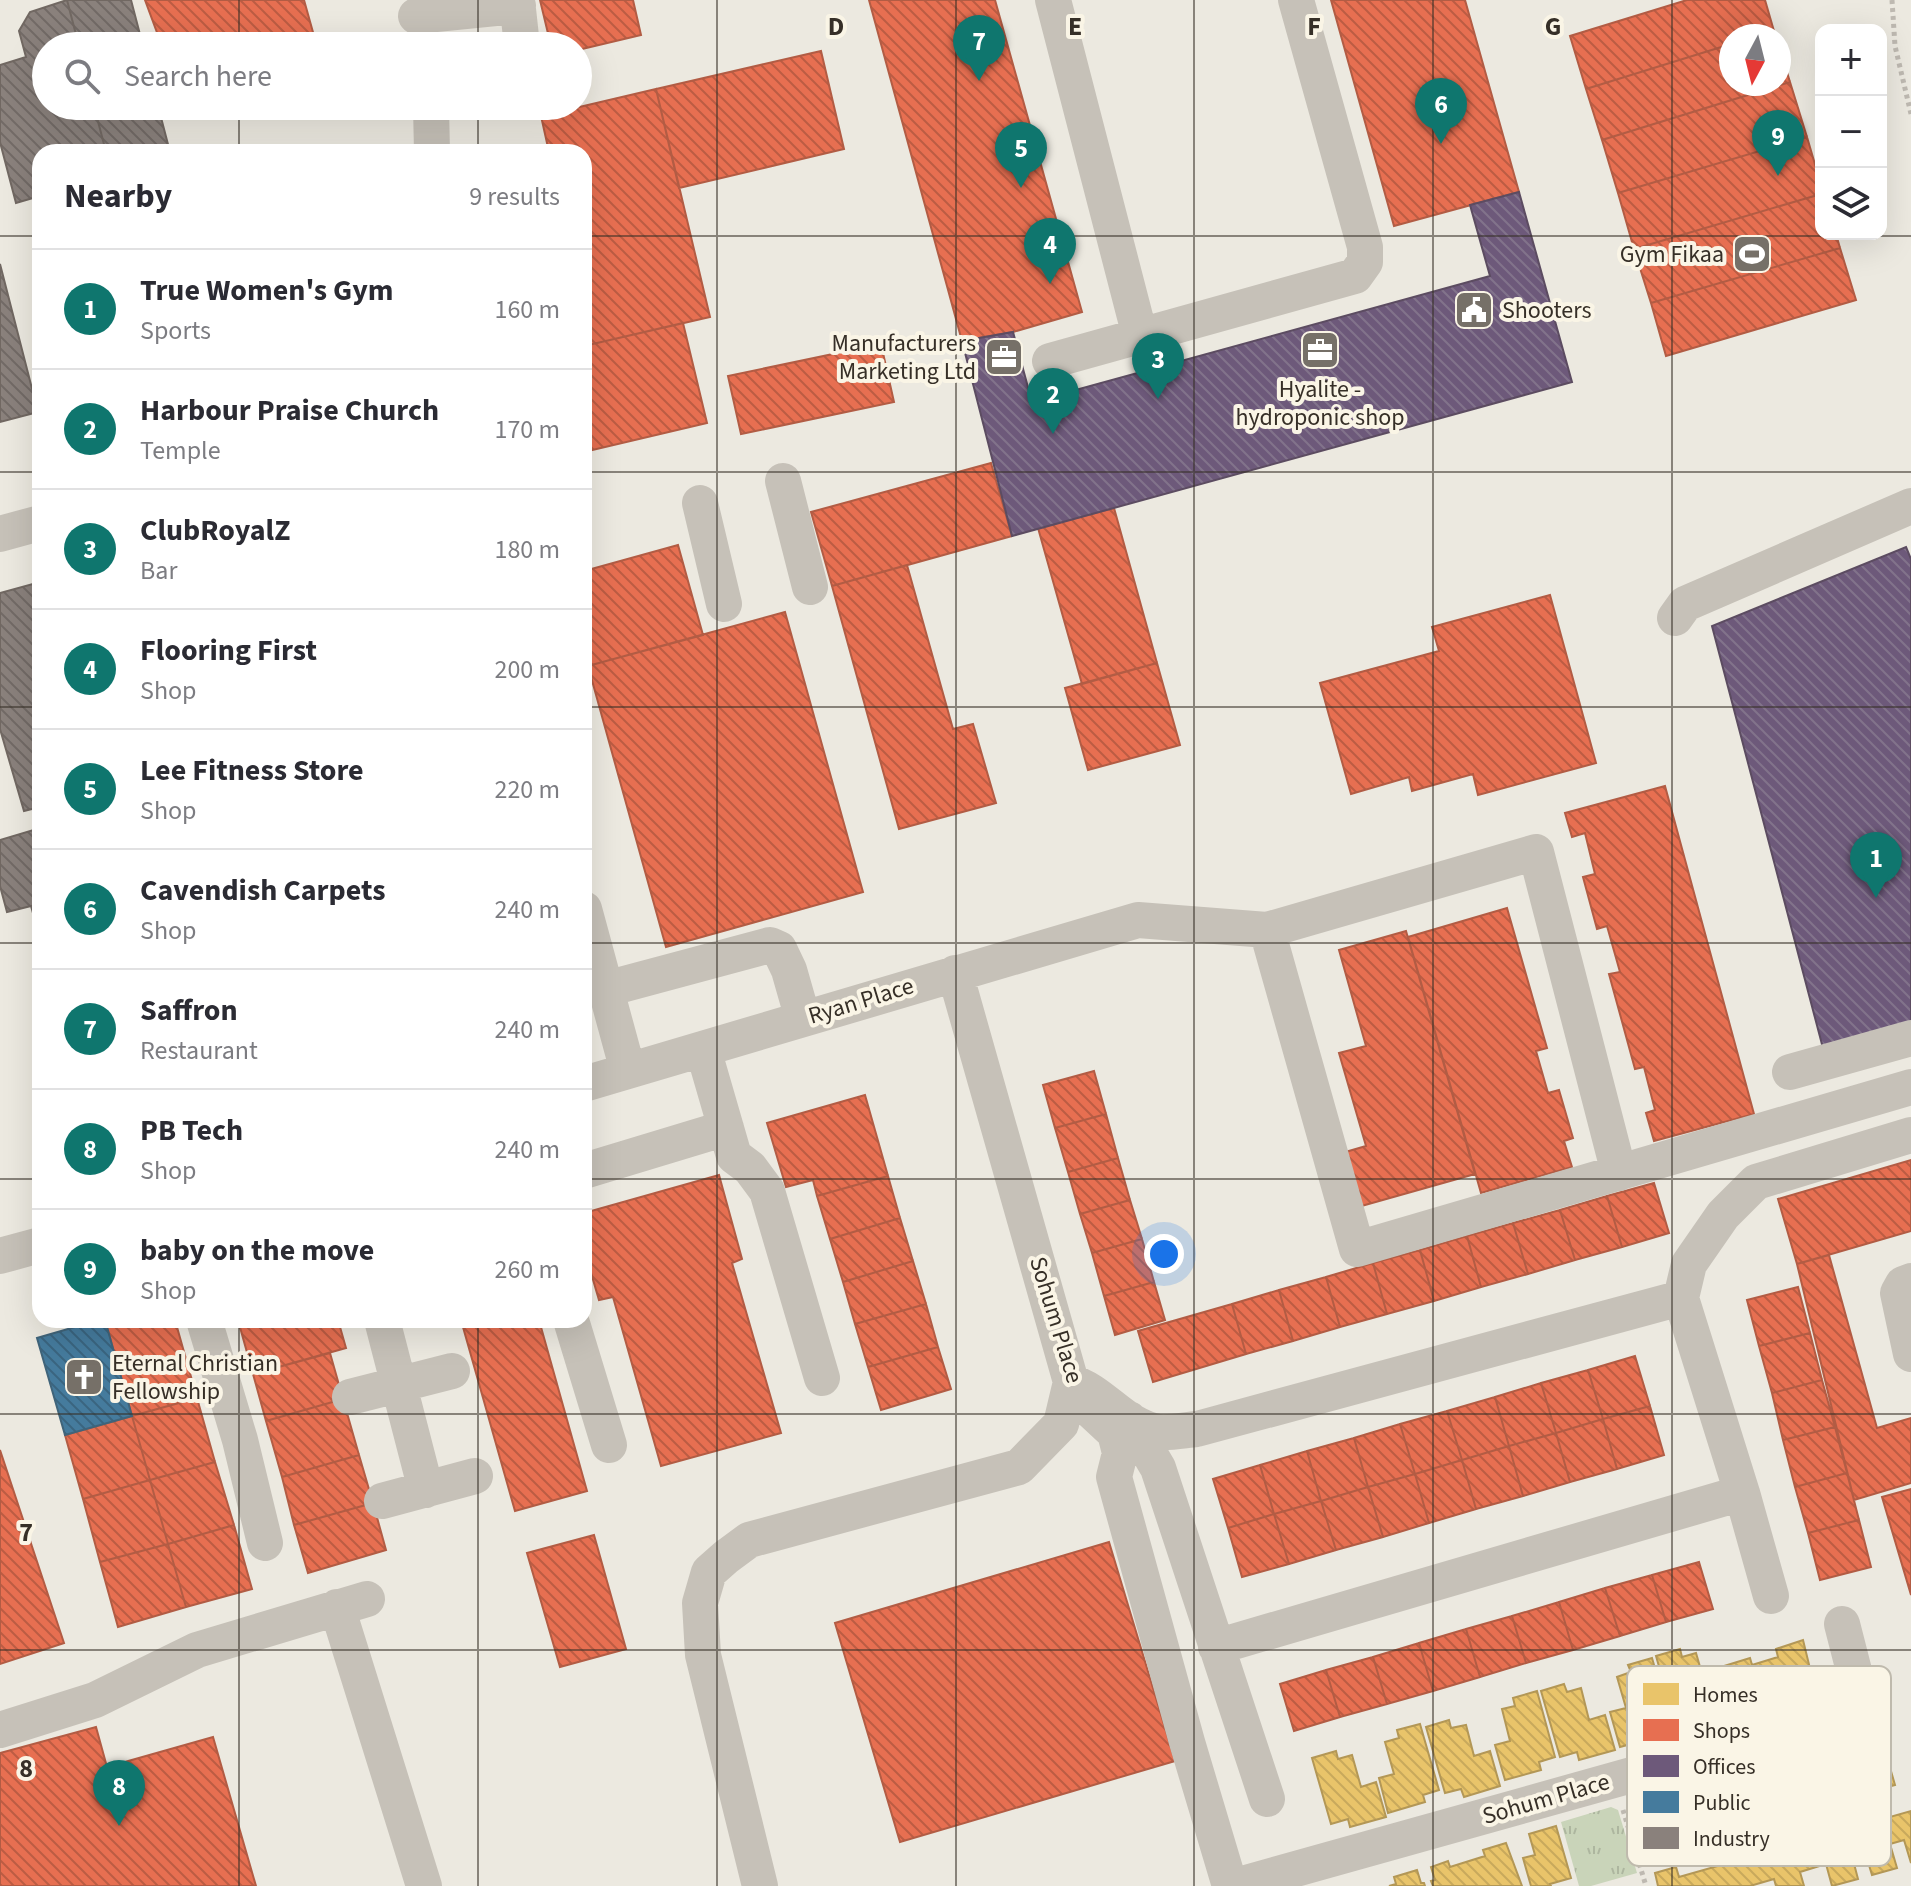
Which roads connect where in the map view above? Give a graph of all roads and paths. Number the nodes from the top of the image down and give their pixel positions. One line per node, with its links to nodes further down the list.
1 (1053, 0): 10 (street)
2 (1296, 0): 10 (street)
3 (1892, 0): 7 (path)
4 (518, 3): 5 (street); 6 (street)
5 (417, 21)
6 (521, 32)
7 (1911, 114)
8 (431, 120): 9 (street)
9 (432, 144)
10 (1140, 336): 11 (street)
11 (1050, 361)
12 (783, 481): 17 (street)
13 (700, 503): 18 (street)
14 (1911, 506): 19 (street)
15 (32, 525): 16 (street)
16 (0, 534)
17 (810, 587)
18 (724, 604)
19 (1675, 618)
20 (1267, 930): 22 (street, Ryan Place); 34 (street); 34 (street)
21 (592, 938): 23 (street)
22 (955, 973): 24 (street, Ryan Place); 45 (street, Sohum Place)
23 (606, 989): 24 (street); 27 (street)
24 (803, 1019): 26 (street, Ryan Place)
25 (1911, 1038): 28 (street)
26 (703, 1049): 27 (street, Ryan Place); 31 (street)
27 (628, 1071): 29 (street, Ryan Place)
28 (1790, 1072)
29 (592, 1082)
30 (1911, 1087): 34 (street)
31 (726, 1128): 33 (street); 44 (street)
32 (1911, 1135): 38 (street)
33 (592, 1169)
34 (1619, 1173)
35 (32, 1247): 36 (street)
36 (0, 1256)
37 (1911, 1281): 42 (street)
38 (1681, 1298): 48 (street); 52 (street)
39 (206, 1328): 54 (street)
40 (384, 1328): 46 (street)
41 (573, 1328): 49 (street)
42 (1911, 1354)
43 (452, 1371): 46 (street)
44 (822, 1378)
45 (1071, 1382): 48 (street); 66 (street); 67 (street, Sohum Place)
46 (399, 1383): 47 (street); 51 (street)
47 (350, 1397)
48 (1129, 1419): 57 (street)
49 (609, 1445)
50 (475, 1476): 51 (street)
51 (426, 1490): 53 (street)
52 (1742, 1493): 55 (street); 57 (street)
53 (382, 1501)
54 (265, 1543)
55 (1771, 1596)
56 (1842, 1624): 58 (street, Sohum Place)
57 (1216, 1647): 62 (street)
58 (1853, 1666)
59 (0, 1730): 65 (street)
60 (1627, 1776): 61 (street, Sohum Place)
61 (1614, 1780): 63 (path); 67 (street, Sohum Place)
62 (1267, 1799)
63 (1627, 1823)
64 (1640, 1866): 68 (path)
65 (424, 1886)
66 (760, 1886)
67 (1232, 1886)
68 (1646, 1886)

